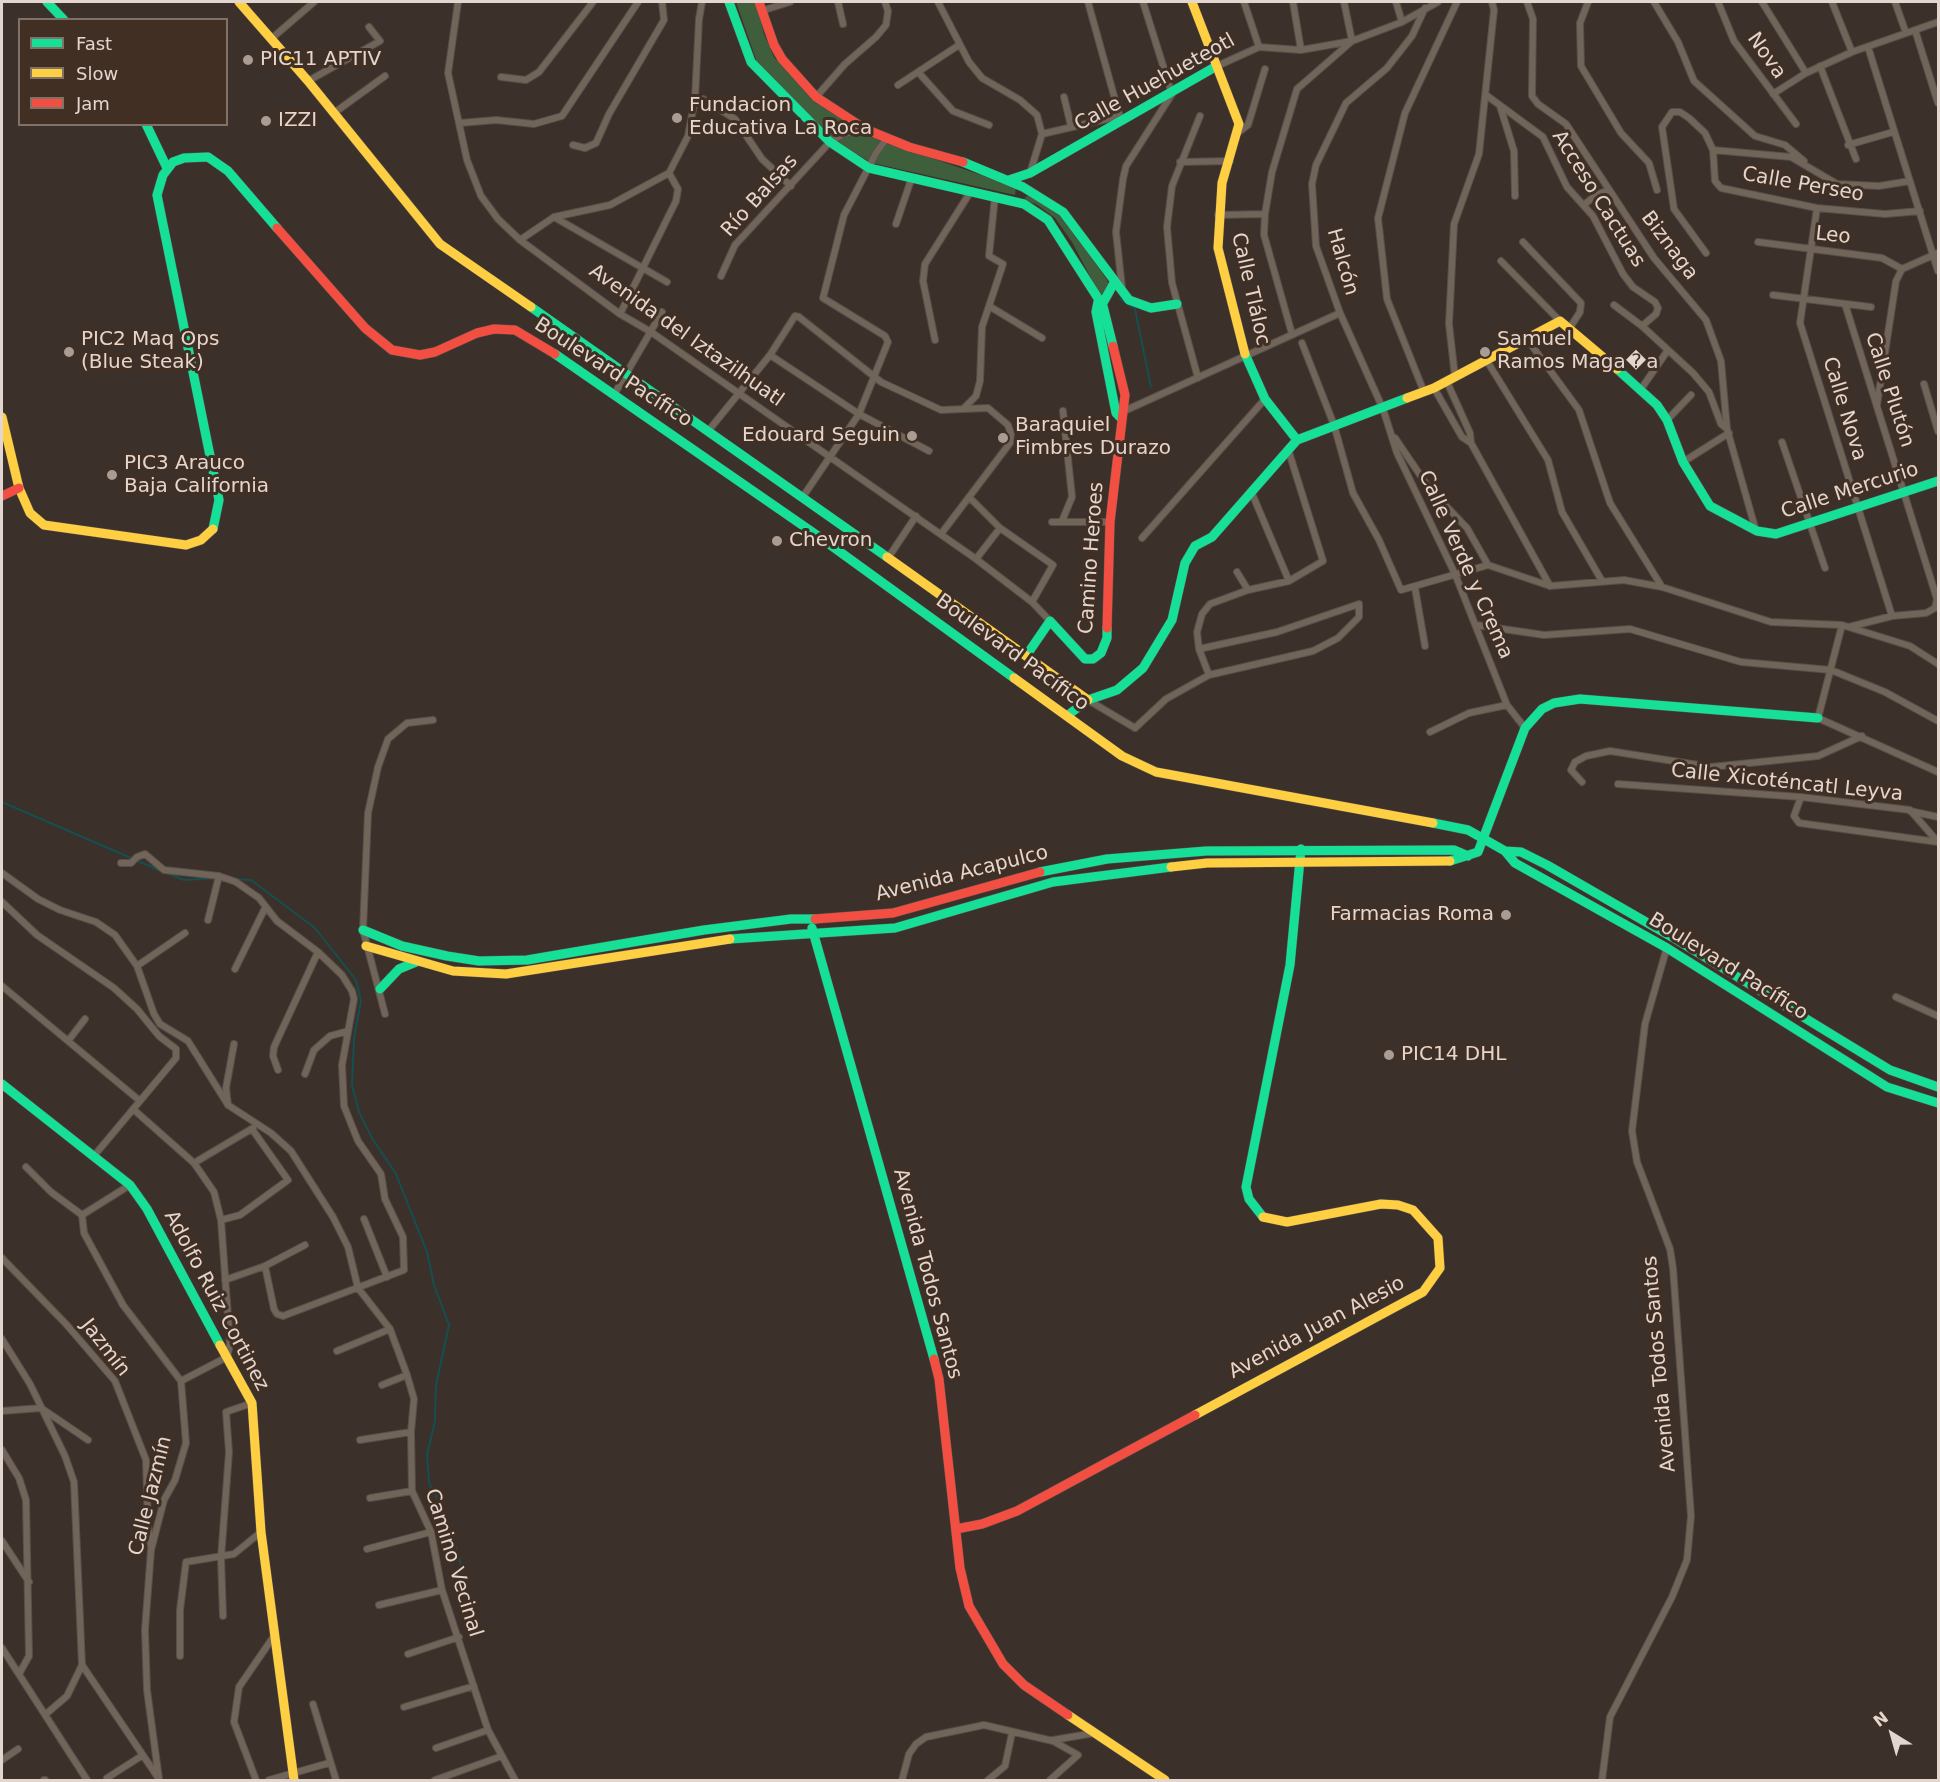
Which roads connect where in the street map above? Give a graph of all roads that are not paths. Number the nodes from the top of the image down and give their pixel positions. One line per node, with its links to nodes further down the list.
1 (47, 2): 33 (street)
2 (239, 2): 40 (street)
3 (314, 2): 40 (street)
4 (458, 2): 67 (street, Avenida del Iztazilhuatl)
5 (593, 2): 53 (street)
6 (638, 2): 67 (street)
7 (662, 2): 78 (street)
8 (702, 2): 61 (street)
9 (729, 2): 77 (street)
10 (790, 2): 31 (street)
11 (838, 2): 36 (street)
12 (885, 2): 59 (street)
13 (938, 2): 42 (street)
14 (1088, 2): 66 (street)
15 (1143, 2): 56 (street)
16 (1192, 2): 48 (street, Calle Tláloc)
17 (1244, 2): 43 (street)
18 (1293, 2): 45 (street)
19 (1344, 2): 41 (street)
20 (1396, 2): 34 (street)
21 (1438, 2): 32 (street, Calle Huehueteotl)
22 (1457, 2): 152 (street)
23 (1492, 2): 58 (street)
24 (1527, 2): 94 (street, Biznaga)
25 (1588, 2): 95 (street)
26 (1654, 2): 88 (street)
27 (1718, 2): 57 (street, Nova)
28 (1762, 2): 51 (street)
29 (1832, 2): 46 (street)
30 (1895, 2): 39 (street)
31 (760, 6): 59 (street)
32 (1425, 8): 34 (street, Calle Huehueteotl); 130 (street, Halcón)
33 (62, 18)
34 (1402, 22): 41 (street, Calle Huehueteotl)
35 (1938, 22): 38 (street)
36 (843, 24)
37 (369, 27): 54 (street)
38 (1916, 30): 39 (street); 62 (street)
39 (1906, 33): 44 (street)
40 (271, 39): 54 (street)
41 (1352, 41): 45 (street, Calle Huehueteotl); 103 (street)
42 (960, 45): 50 (street); 75 (street)
43 (1259, 47): 45 (street, Calle Huehueteotl); 48 (street, Calle Huehueteotl)
44 (1868, 47): 46 (street); 73 (street)
45 (1301, 50)
46 (1852, 52): 47 (street)
47 (1820, 66): 51 (street); 79 (street)
48 (1215, 67): 56 (street, Calle Huehueteotl); 74 (street, Calle Tláloc)
49 (1266, 69): 74 (street)
50 (919, 73): 55 (street); 69 (street)
51 (1806, 73): 57 (street)
52 (385, 76): 64 (street)
53 (501, 77)
54 (308, 81): 64 (street)
55 (898, 86)
56 (1172, 94): 66 (street, Calle Huehueteotl); 120 (street)
57 (1773, 94): 68 (street, Nova)
58 (1486, 95): 63 (street, Acceso Cactuas); 148 (street)
59 (816, 97): 72 (street)
60 (1064, 97): 71 (street)
61 (695, 99): 86 (street); 92 (street)
62 (1938, 103)
63 (1500, 105): 98 (street); 100 (street, Acceso Cactuas)
64 (334, 113): 145 (street)
65 (1200, 116): 83 (street)
66 (1121, 118): 71 (street); 87 (street, Calle Huehueteotl)
67 (460, 123): 107 (street, Avenida del Iztazilhuatl)
68 (1796, 124)
69 (989, 125)
70 (147, 126): 84 (street)
71 (1071, 126): 75 (street)
72 (865, 129): 76 (street); 77 (street)
73 (1893, 132): 79 (street); 91 (street)
74 (1238, 133): 82 (street, Calle Tláloc)
75 (1042, 134): 87 (street)
76 (886, 138): 85 (street); 90 (street)
77 (830, 142): 85 (street); 92 (street, Río Balsas)
78 (573, 145)
79 (1848, 145): 81 (street)
80 (1713, 150): 88 (street); 101 (street, Calle Perseo); 111 (street)
81 (1856, 159)
82 (1230, 161): 83 (street); 104 (street, Calle Tláloc)
83 (1180, 162): 123 (street)
84 (167, 168): 153 (street, Boulevard Pacífico); 178 (street)
85 (869, 168): 89 (street); 146 (street)
86 (669, 173): 105 (street); 114 (street)
87 (1030, 173): 90 (street, Calle Huehueteotl); 93 (street)
88 (1819, 173): 91 (street)
89 (912, 176): 96 (street); 106 (street)
90 (1009, 180): 93 (street)
91 (1910, 181): 102 (street)
92 (791, 186): 117 (street, Río Balsas)
93 (1023, 187): 99 (street); 119 (street)
94 (1609, 190): 100 (street); 168 (street, Biznaga)
95 (1657, 190)
96 (971, 191): 97 (street); 139 (street)
97 (995, 196): 99 (street); 126 (street)
98 (1515, 196)
99 (1019, 201): 127 (street, Camino Heroes)
100 (1585, 204): 133 (street, Acceso Cactuas)
101 (1817, 208): 102 (street, Calle Perseo); 110 (street, Calle Nova)
102 (1920, 211): 112 (street)
103 (1265, 214): 104 (street); 136 (street)
104 (1218, 216): 143 (street, Calle Tláloc)
105 (554, 217): 107 (street); 114 (street)
106 (896, 224)
107 (520, 240): 131 (street, Avenida del Iztazilhuatl)
108 (1523, 242): 134 (street)
109 (1758, 242): 110 (street, Leo)
110 (1809, 250): 115 (street, Leo); 122 (street, Calle Nova)
111 (1706, 253)
112 (1936, 254): 115 (street); 116 (street)
113 (1501, 261): 132 (street, Calle Mercurio)
114 (643, 268): 118 (street); 131 (street)
115 (1902, 269): 158 (street)
116 (1938, 272)
117 (721, 276)
118 (667, 282)
119 (1114, 283): 120 (street); 127 (street)
120 (1122, 292): 123 (street)
121 (1773, 295): 122 (street)
122 (1803, 300): 124 (street); 184 (street, Calle Nova)
123 (1177, 304): 147 (street)
124 (1845, 304): 128 (street); 158 (street, Calle Plutón)
125 (1614, 305): 133 (street)
126 (989, 306): 137 (street); 157 (street)
127 (1099, 307): 162 (street, Camino Heroes)
128 (1871, 307)
129 (662, 312): 135 (street)
130 (1340, 313): 136 (street); 159 (street, Halcón)
131 (620, 314): 135 (street, Avenida del Iztazilhuatl)
132 (1560, 321): 134 (street, Calle Mercurio); 138 (street)
133 (1642, 326): 141 (street)
134 (1569, 329): 151 (street, Calle Mercurio)
135 (651, 332): 145 (street); 154 (street, Avenida del Iztazilhuatl)
136 (1292, 334): 143 (street)
137 (1042, 338)
138 (1527, 339): 144 (street); 203 (street)
139 (935, 340)
140 (1302, 343): 165 (street)
141 (1668, 350): 151 (street); 168 (street)
142 (770, 355): 146 (street); 154 (street); 161 (street)
143 (1246, 356): 147 (street); 156 (street, Calle Tláloc)
144 (1487, 361): 148 (street); 201 (street)
145 (627, 373): 153 (street); 166 (street)
146 (874, 375): 157 (street); 161 (street)
147 (1198, 378): 162 (street)
148 (1451, 380): 150 (street); 172 (street)
149 (1924, 384): 169 (street)
150 (1434, 388): 152 (street); 172 (street)
151 (1641, 388): 164 (street, Calle Mercurio)
152 (1424, 392): 159 (street)
153 (615, 393): 220 (street, Boulevard Pacífico)
154 (739, 395): 166 (street); 175 (street, Avenida del Iztazilhuatl)
155 (1691, 395): 164 (street)
156 (1265, 399): 170 (street, Calle Tláloc); 193 (street)
157 (963, 409): 183 (street)
158 (1877, 409): 180 (street, Calle Plutón)
159 (1383, 410): 165 (street); 167 (street, Calle Verde y Crema)
160 (1063, 411): 186 (street)
161 (859, 414): 174 (street); 175 (street)
162 (1121, 414): 188 (street, Camino Heroes)
163 (2, 417): 178 (street)
164 (1667, 420): 176 (street, Calle Mercurio)
165 (1334, 424): 170 (street); 204 (street)
166 (709, 430): 182 (street)
167 (1390, 431): 196 (street); 199 (street, Calle Verde y Crema)
168 (1728, 431): 176 (street); 191 (street, Biznaga)
169 (1938, 431)
170 (1297, 440): 173 (street)
171 (1782, 442): 189 (street)
172 (1471, 443): 202 (street)
173 (1288, 448): 179 (street); 200 (street)
174 (928, 451)
175 (830, 456): 182 (street); 185 (street, Avenida del Iztazilhuatl)
176 (1683, 462): 191 (street, Calle Mercurio)
177 (1938, 481): 180 (street, Calle Mercurio)
178 (19, 488): 181 (street)
179 (1251, 491): 200 (street); 218 (street)
180 (1905, 492): 184 (street, Calle Mercurio); 207 (street, Calle Plutón)
181 (2, 496)
182 (801, 498): 194 (street)
183 (970, 498): 190 (street); 192 (street)
184 (1858, 507): 189 (street, Calle Mercurio); 207 (street, Calle Nova)
185 (916, 516): 192 (street, Avenida del Iztazilhuatl); 194 (street)
186 (1062, 521): 187 (street); 188 (street)
187 (1052, 522)
188 (1110, 522): 214 (street, Camino Heroes)
189 (1809, 525): 191 (street, Calle Mercurio); 197 (street)
190 (1000, 528): 195 (street); 206 (street)
191 (1757, 531)
192 (941, 534): 195 (street, Avenida del Iztazilhuatl)
193 (1142, 538)
194 (888, 558): 213 (street)
195 (976, 559): 206 (street, Avenida del Iztazilhuatl)
196 (1488, 565): 199 (street); 202 (street)
197 (1825, 568)
198 (1238, 572): 205 (street)
199 (1455, 574): 204 (street); 209 (street, Calle Verde y Crema)
200 (1289, 581): 205 (street)
201 (1602, 581): 202 (street); 203 (street)
202 (1550, 586)
203 (1662, 587): 210 (street)
204 (1415, 588): 211 (street)
205 (1248, 590): 212 (street)
206 (1032, 602): 208 (street, Avenida del Iztazilhuatl)
207 (1892, 616): 210 (street, Calle Plutón)
208 (1050, 621): 213 (street); 214 (street, Avenida del Iztazilhuatl)
209 (1476, 625): 216 (street); 219 (street, Calle Verde y Crema)
210 (1845, 626): 215 (street); 216 (street)
211 (1425, 646)
212 (1199, 649): 217 (street); 217 (street)
213 (1026, 656): 218 (street)
214 (1093, 659)
215 (1938, 664)
216 (1831, 670): 221 (street); 223 (street)
217 (1209, 675): 218 (street)
218 (1088, 700): 220 (street)
219 (1507, 705): 224 (street, Calle Verde y Crema); 225 (street)
220 (1068, 715): 233 (street, Boulevard Pacífico)
221 (1818, 718): 224 (street); 226 (street)
222 (433, 720): 246 (street)
223 (1938, 721)
224 (1525, 728): 233 (street)
225 (1430, 732)
226 (1862, 736): 227 (street); 228 (street)
227 (1938, 772)
228 (1582, 782)
229 (1618, 784): 230 (street, Calle Xicoténcatl Leyva)
230 (1801, 797): 231 (street, Calle Xicoténcatl Leyva); 234 (street)
231 (1910, 810): 232 (street); 234 (street, Calle Xicoténcatl Leyva)
232 (1938, 818)
233 (1485, 839): 236 (street, Boulevard Pacífico); 237 (street)
234 (1938, 842)
235 (1301, 849): 237 (street, Avenida Acapulco); 238 (street, Avenida Juan Alesio); 245 (street, Avenida Acapulco)
236 (1505, 851): 249 (street, Boulevard Pacífico); 251 (street, Boulevard Pacífico)
237 (1468, 856): 238 (street, Avenida Acapulco)
238 (1300, 861): 248 (street, Avenida Acapulco); 303 (street, Avenida Juan Alesio)
239 (121, 863): 241 (street)
240 (2, 873): 254 (street, Camino Vecinal)
241 (219, 876): 243 (street); 244 (street)
242 (2, 902): 269 (street)
243 (265, 908): 252 (street); 255 (street)
244 (208, 920)
245 (809, 920): 246 (street, Avenida Acapulco); 248 (street, Avenida Todos Santos)
246 (363, 930): 250 (street)
247 (185, 933): 254 (street)
248 (813, 933): 253 (street, Avenida Acapulco); 303 (street, Avenida Todos Santos)
249 (1672, 937): 251 (street, Avenida Todos Santos); 268 (street, Boulevard Pacífico)
250 (366, 946): 253 (street, Avenida Acapulco); 257 (street)
251 (1667, 948): 270 (street, Boulevard Pacífico); 348 (street, Avenida Todos Santos)
252 (318, 952): 262 (street); 265 (street)
253 (416, 962): 257 (street)
254 (137, 966): 271 (street, Camino Vecinal)
255 (235, 969)
256 (2, 986): 263 (street)
257 (380, 989): 259 (street)
258 (1896, 997): 260 (street)
259 (385, 1014)
260 (1938, 1016)
261 (85, 1019): 263 (street)
262 (348, 1031): 266 (street); 284 (street)
263 (68, 1041): 269 (street)
264 (234, 1044): 271 (street)
265 (278, 1070)
266 (305, 1074)
267 (2, 1084): 274 (street, Adolfo Ruiz Cortinez)
268 (1938, 1087)
269 (140, 1101): 272 (street)
270 (1938, 1103)
271 (228, 1105): 273 (street, Camino Vecinal)
272 (133, 1109): 274 (street); 275 (street)
273 (254, 1128): 275 (street); 280 (street); 286 (street, Camino Vecinal)
274 (93, 1156): 277 (street, Adolfo Ruiz Cortinez)
275 (194, 1163): 280 (street)
276 (26, 1167): 278 (street)
277 (130, 1185): 278 (street); 290 (street, Adolfo Ruiz Cortinez)
278 (82, 1215): 292 (street)
279 (364, 1219): 284 (street)
280 (221, 1220): 285 (street)
281 (305, 1245): 283 (street)
282 (2, 1258): 308 (street, Jazmín)
283 (265, 1266): 285 (street); 286 (street)
284 (387, 1277): 286 (street)
285 (225, 1280): 290 (street)
286 (358, 1288): 287 (street, Camino Vecinal)
287 (390, 1329): 289 (street); 291 (street, Camino Vecinal)
288 (2, 1339): 295 (street)
289 (337, 1351)
290 (227, 1357): 292 (street); 294 (street, Adolfo Ruiz Cortinez)
291 (407, 1375): 293 (street); 297 (street, Camino Vecinal)
292 (181, 1381): 308 (street, Calle Jazmín)
293 (382, 1385)
294 (252, 1403): 304 (street, Adolfo Ruiz Cortinez); 309 (street)
295 (40, 1408): 296 (street); 298 (street); 319 (street)
296 (2, 1410)
297 (411, 1432): 299 (street); 301 (street, Camino Vecinal)
298 (88, 1440)
299 (360, 1440)
300 (2, 1450): 310 (street)
301 (412, 1491): 302 (street); 305 (street, Camino Vecinal)
302 (370, 1498)
303 (956, 1529): 327 (street, Avenida Todos Santos)
304 (261, 1532): 309 (street); 314 (street, Adolfo Ruiz Cortinez)
305 (431, 1533): 307 (street); 311 (street, Camino Vecinal)
306 (2, 1541): 310 (street)
307 (367, 1549)
308 (151, 1550): 338 (street, Calle Jazmín)
309 (221, 1558): 313 (street); 318 (street)
310 (29, 1582): 320 (street)
311 (442, 1590): 312 (street); 315 (street, Camino Vecinal)
312 (380, 1605)
313 (223, 1616)
314 (274, 1636): 335 (street, Adolfo Ruiz Cortinez); 339 (street)
315 (459, 1637): 317 (street); 321 (street, Camino Vecinal)
316 (2, 1648): 320 (street)
317 (408, 1654)
318 (180, 1656)
319 (82, 1665): 324 (street); 331 (street)
320 (19, 1674): 324 (street)
321 (474, 1686): 323 (street); 325 (street, Camino Vecinal)
322 (313, 1704): 334 (street)
323 (404, 1707)
324 (46, 1714): 337 (street)
325 (488, 1730): 329 (street); 332 (street, Camino Vecinal)
326 (1011, 1733): 328 (street); 344 (street); 345 (street)
327 (1095, 1733): 328 (street); 347 (street, Avenida Todos Santos)
328 (1053, 1741): 346 (street)
329 (436, 1748)
330 (18, 1749): 333 (street)
331 (143, 1755): 336 (street); 338 (street)
332 (502, 1756): 342 (street); 343 (street, Camino Vecinal)
333 (2, 1760)
334 (329, 1762): 335 (street); 341 (street)
335 (293, 1776): 340 (street)
336 (107, 1778)
337 (87, 1780)
338 (160, 1780)
339 (256, 1780)
340 (269, 1780)
341 (336, 1780)
342 (435, 1780)
343 (514, 1780)
344 (902, 1780)
345 (988, 1780)
346 (1050, 1780)
347 (1165, 1780)
348 (1602, 1780)

